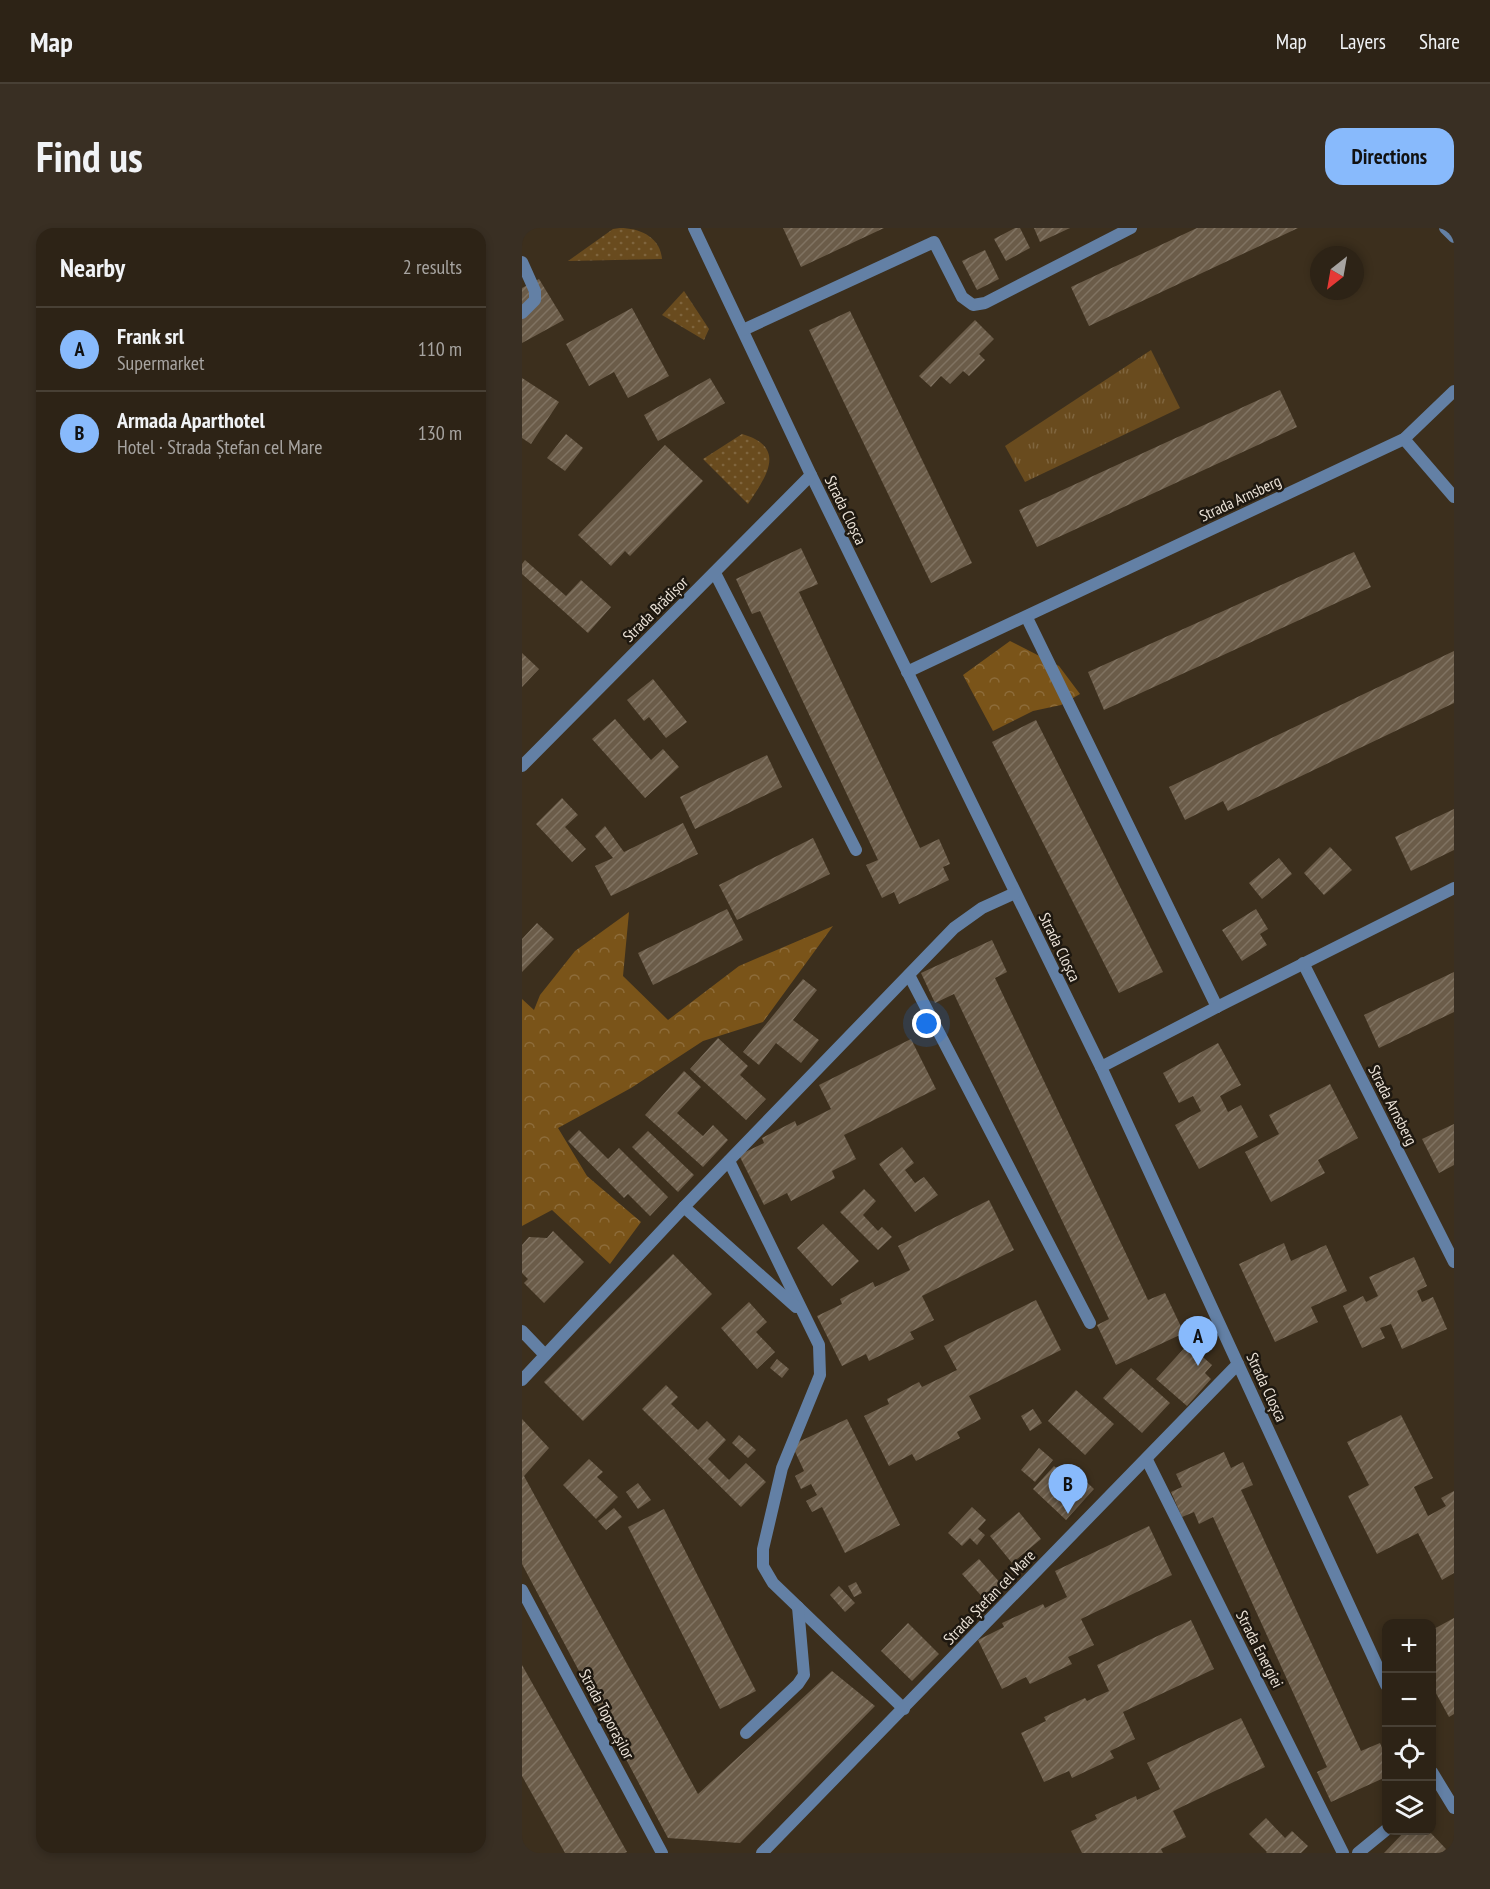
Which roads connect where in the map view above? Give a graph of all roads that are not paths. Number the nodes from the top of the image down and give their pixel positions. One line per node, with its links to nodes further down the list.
1 (694, 228): 7 (street, Strada Cloșca)
2 (1131, 228): 7 (street)
3 (1445, 228): 4 (street)
4 (1454, 237)
5 (522, 262): 6 (street)
6 (522, 313)
7 (743, 330): 10 (street, Strada Cloșca)
8 (1454, 391): 9 (street, Strada Arnsberg)
9 (1404, 439): 11 (street); 13 (street, Strada Arnsberg)
10 (811, 475): 12 (street, Strada Brădișor); 14 (street, Strada Cloșca)
11 (1454, 497)
12 (715, 573): 15 (street, Strada Brădișor); 16 (street)
13 (1027, 618): 14 (street, Strada Arnsberg); 21 (street)
14 (907, 672): 18 (street, Strada Cloșca)
15 (522, 766)
16 (856, 850)
17 (1454, 888): 19 (street)
18 (1015, 893): 20 (street); 22 (street, Strada Cloșca)
19 (1303, 963): 21 (street); 25 (street, Strada Arnsberg)
20 (909, 975): 23 (street); 27 (street)
21 (1217, 1007): 22 (street)
22 (1101, 1067): 30 (street, Strada Cloșca)
23 (729, 1161): 24 (street); 26 (street)
24 (684, 1207): 26 (street); 29 (street)
25 (1454, 1262)
26 (801, 1312): 34 (street)
27 (1090, 1323)
28 (522, 1331): 29 (street)
29 (545, 1355): 31 (street)
30 (1239, 1364): 32 (street, Strada Ștefan cel Mare); 35 (street, Strada Cloșca)
31 (522, 1380)
32 (1147, 1460): 36 (street, Strada Ștefan cel Mare); 43 (street, Strada Energiei)
33 (522, 1590): 41 (street, Strada Toporașilor)
34 (798, 1606): 36 (street); 37 (street)
35 (1382, 1676)
36 (904, 1708): 42 (street, Strada Ștefan cel Mare)
37 (746, 1733)
38 (1436, 1790): 39 (street)
39 (1454, 1808)
40 (1382, 1833): 44 (street)
41 (662, 1853)
42 (762, 1853)
43 (1343, 1853)
44 (1358, 1853)

